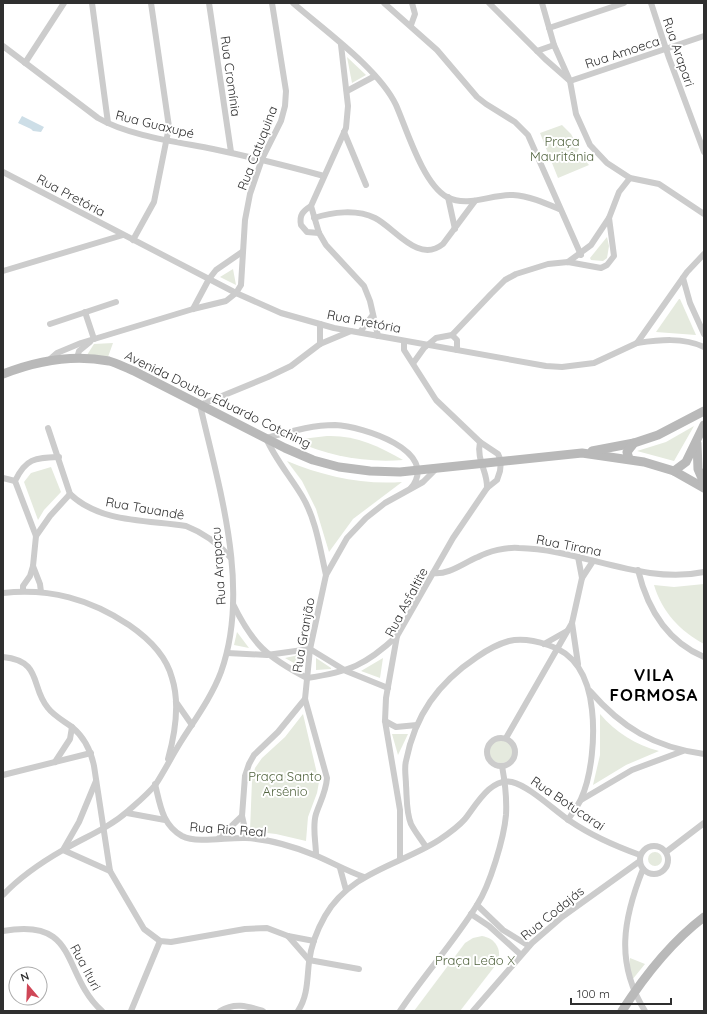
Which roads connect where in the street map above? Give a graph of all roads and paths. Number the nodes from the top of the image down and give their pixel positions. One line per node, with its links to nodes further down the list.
1 (64, 3): 21 (street)
2 (92, 3): 25 (street)
3 (151, 3): 27 (street)
4 (209, 3): 28 (street, Rua Cromínia)
5 (272, 3): 30 (street, Rua Catuquina)
6 (293, 3): 16 (street)
7 (384, 3): 13 (street)
8 (412, 3): 13 (street)
9 (489, 3): 20 (street)
10 (542, 3): 14 (street)
11 (624, 3): 14 (street)
12 (651, 3): 19 (street, Rua Arapari)
13 (411, 25): 38 (street)
14 (549, 28): 17 (street)
15 (704, 36): 19 (street, Rua Amoeca)
16 (341, 44): 22 (street); 24 (street)
17 (554, 45): 20 (street); 23 (street)
18 (3, 46): 21 (street, Rua Guaxupé)
19 (666, 49): 23 (street, Rua Amoeca); 29 (street, Rua Arapari)
20 (537, 51): 23 (street)
21 (25, 63): 25 (street, Rua Guaxupé)
22 (375, 76): 24 (street); 35 (street)
23 (570, 81): 33 (street)
24 (347, 91): 26 (street)
25 (108, 123): 27 (street, Rua Guaxupé)
26 (344, 132): 32 (street); 34 (street)
27 (166, 139): 28 (street, Rua Guaxupé); 45 (street)
28 (231, 152): 30 (street, Rua Guaxupé)
29 (704, 152)
30 (262, 159): 32 (street, Rua Guaxupé); 46 (street, Rua Catuquina)
31 (3, 172): 44 (street, Rua Pretória)
32 (324, 176): 37 (street)
33 (630, 178): 39 (street); 41 (street)
34 (366, 185)
35 (448, 197): 36 (street); 42 (street)
36 (475, 201): 38 (street); 42 (street)
37 (311, 206): 40 (street); 43 (street)
38 (559, 209): 47 (street)
39 (704, 214)
40 (314, 218): 42 (street); 43 (street)
41 (609, 218): 47 (street); 49 (street)
42 (455, 229)
43 (319, 233): 57 (street)
44 (123, 235): 45 (street, Rua Pretória); 50 (street)
45 (133, 240): 52 (street, Rua Pretória)
46 (242, 252): 52 (street); 53 (street, Rua Catuquina)
47 (581, 254): 49 (street)
48 (704, 254): 51 (street, Rua Pretória)
49 (568, 262): 63 (street)
50 (3, 271)
51 (683, 278): 62 (street); 67 (street, Rua Pretória)
52 (209, 279): 53 (street, Rua Pretória); 55 (street)
53 (236, 294): 55 (street); 59 (street, Rua Pretória)
54 (116, 302): 56 (street)
55 (193, 309): 65 (street)
56 (85, 312): 58 (street); 65 (street)
57 (372, 316): 61 (street); 64 (street)
58 (50, 324)
59 (320, 324): 60 (street, Rua Pretória); 69 (street)
60 (352, 331): 61 (street, Rua Pretória); 69 (street)
61 (360, 332): 64 (street, Rua Pretória)
62 (704, 334): 68 (street)
63 (452, 335): 70 (street); 72 (street)
64 (378, 336): 66 (street, Rua Pretória)
65 (94, 339): 73 (street); 74 (street)
66 (404, 341): 70 (street, Rua Pretória); 75 (street)
67 (637, 343): 68 (street); 72 (street, Rua Pretória)
68 (696, 343): 71 (street)
69 (320, 344): 77 (street)
70 (428, 345): 72 (street, Rua Pretória); 75 (street)
71 (704, 347)
72 (457, 350)
73 (77, 358): 74 (main road, Avenida Doutor Eduardo Cotching); 77 (main road, Avenida Doutor Eduardo Cotching)
74 (49, 360): 76 (main road, Avenida Doutor Eduardo Cotching)
75 (414, 362): 83 (street)
76 (3, 374)
77 (200, 405): 81 (main road, Avenida Doutor Eduardo Cotching); 102 (street, Rua Arapaçu)
78 (704, 411): 84 (main road)
79 (704, 425): 82 (main road)
80 (48, 428): 86 (street)
81 (266, 438): 91 (main road, Avenida Doutor Eduardo Cotching); 91 (street); 108 (street)
82 (697, 440): 92 (main road); 95 (main road)
83 (480, 442): 88 (street); 89 (street)
84 (634, 443): 85 (main road); 87 (main road)
85 (582, 453): 87 (main road, Avenida Doutor Eduardo Cotching); 88 (main road, Avenida Doutor Eduardo Cotching)
86 (59, 457): 94 (street); 99 (street)
87 (629, 459): 92 (main road, Avenida Doutor Eduardo Cotching)
88 (501, 461): 89 (main road, Avenida Doutor Eduardo Cotching); 96 (street, Rua Asfaltite)
89 (480, 464): 90 (main road, Avenida Doutor Eduardo Cotching); 96 (street)
90 (436, 469): 91 (main road, Avenida Doutor Eduardo Cotching); 98 (street)
91 (419, 470): 98 (street)
92 (674, 471): 97 (main road, Avenida Doutor Eduardo Cotching)
93 (3, 478): 94 (street)
94 (15, 481): 100 (street)
95 (704, 484)
96 (487, 488): 107 (street, Rua Asfaltite)
97 (704, 488)
98 (408, 492): 108 (street)
99 (70, 494): 100 (street); 102 (street, Rua Tauandê)
100 (36, 536): 104 (street)
101 (578, 557): 103 (street, Rua Tirana); 107 (street, Rua Tirana); 109 (street)
102 (231, 558): 115 (street, Rua Arapaçu)
103 (593, 561): 105 (street, Rua Tirana); 109 (street)
104 (33, 566): 110 (street); 111 (street)
105 (638, 570): 106 (street, Rua Tirana); 125 (street)
106 (704, 572)
107 (433, 573): 118 (street, Rua Asfaltite)
108 (326, 575): 121 (street, Rua Granjão)
109 (582, 578): 116 (street)
110 (27, 581): 111 (street); 112 (street)
111 (38, 581): 113 (street)
112 (23, 591): 113 (street); 114 (street)
113 (41, 592): 132 (street)
114 (3, 593)
115 (233, 604): 122 (street, Rua Arapaçu); 123 (street)
116 (572, 623): 117 (street); 126 (street)
117 (568, 630): 119 (street); 120 (street)
118 (397, 636): 127 (street); 129 (street, Rua Asfaltite)
119 (544, 644): 120 (street); 135 (street)
120 (558, 648): 126 (street); 137 (street)
121 (310, 649): 123 (street); 127 (street); 128 (street, Rua Granjão)
122 (227, 653): 123 (street); 134 (street, Rua Arapaçu)
123 (267, 655): 128 (street)
124 (3, 657): 136 (street)
125 (704, 657)
126 (578, 666): 130 (street)
127 (346, 671): 128 (street); 129 (street)
128 (307, 678): 131 (street, Rua Granjão)
129 (388, 688): 133 (street, Rua Asfaltite)
130 (590, 690): 138 (street); 150 (street)
131 (305, 699): 152 (street); 162 (street)
132 (176, 702): 134 (street); 144 (street)
133 (385, 721): 135 (street); 142 (street, Rua Asfaltite)
134 (192, 725): 144 (street, Rua Arapaçu)
135 (417, 725): 143 (street)
136 (72, 727): 139 (street); 141 (street)
137 (506, 738): 145 (street); 145 (street)
138 (684, 751): 140 (street); 150 (street)
139 (91, 753): 141 (street); 147 (street)
140 (704, 754)
141 (55, 762): 146 (street)
142 (392, 762): 143 (street); 164 (street, Rua Asfaltite)
143 (405, 762): 159 (street)
144 (166, 765): 149 (street, Rua Arapaçu)
145 (502, 766): 148 (street)
146 (3, 775)
147 (96, 780): 156 (street); 160 (street)
148 (504, 781): 154 (street, Rua Botucarai); 159 (street); 171 (street)
149 (156, 784): 151 (street, Rua Arapaçu); 153 (street)
150 (581, 800): 154 (street)
151 (127, 813): 153 (street); 156 (street, Rua Arapaçu)
152 (242, 816): 157 (street); 158 (street)
153 (165, 820): 157 (street, Rua Rio Real)
154 (568, 820): 163 (street, Rua Botucarai)
155 (704, 823): 161 (street)
156 (103, 828): 160 (street, Rua Arapaçu); 167 (street)
157 (219, 838): 158 (street, Rua Rio Real)
158 (247, 838): 162 (street, Rua Rio Real)
159 (426, 846): 164 (street)
160 (63, 850): 167 (street); 170 (street, Rua Arapaçu)
161 (666, 852): 163 (street); 166 (street)
162 (316, 855): 165 (street, Rua Rio Real)
163 (640, 858): 166 (street); 178 (street, Rua Codajás)
164 (400, 859): 168 (street)
165 (340, 868): 168 (street, Rua Rio Real); 169 (street)
166 (643, 869): 182 (street)
167 (110, 871): 176 (street)
168 (364, 877): 169 (street)
169 (346, 890): 177 (street)
170 (3, 895)
171 (477, 905): 172 (street); 178 (street)
172 (471, 914): 179 (street); 189 (street)
173 (704, 917): 182 (main road)
174 (3, 931): 184 (street, Rua Ituri)
175 (288, 936): 176 (street); 177 (street); 180 (street)
176 (160, 941): 185 (street)
177 (314, 941): 180 (street)
178 (529, 946): 179 (street, Rua Codajás)
179 (520, 954): 190 (street, Rua Codajás)
180 (309, 960): 181 (street); 188 (street)
181 (359, 969)
182 (634, 992): 191 (main road); 192 (street)
183 (256, 1010): 186 (street); 187 (street)
184 (102, 1011)
185 (131, 1011)
186 (220, 1011)
187 (263, 1011)
188 (298, 1011)
189 (400, 1011)
190 (473, 1011)
191 (623, 1011)
192 (645, 1011)

